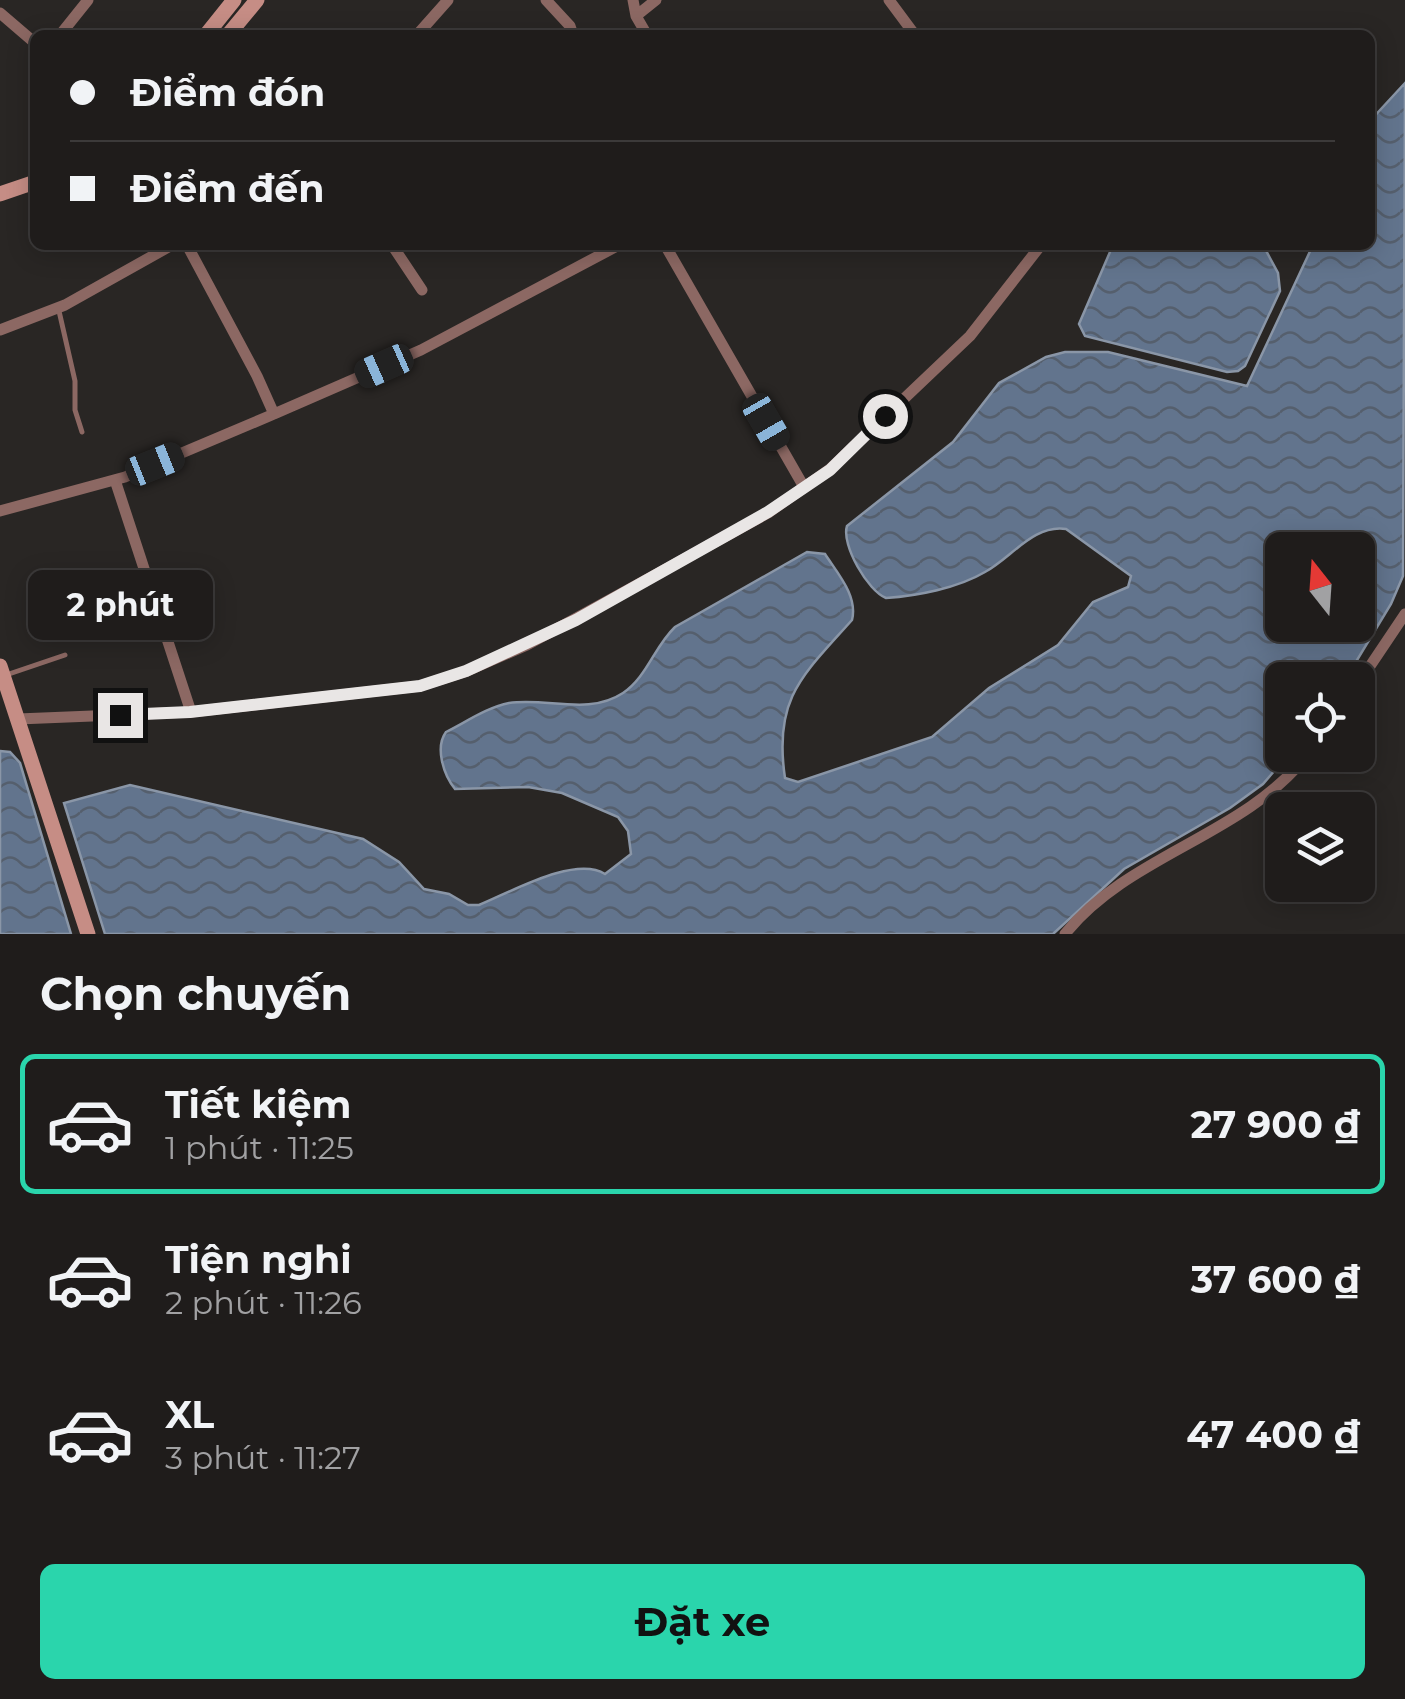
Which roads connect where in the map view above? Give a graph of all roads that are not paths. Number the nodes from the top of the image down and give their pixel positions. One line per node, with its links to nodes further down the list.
1 (88, 0): 11 (street)
2 (234, 0): 12 (main road)
3 (256, 0): 13 (main road)
4 (448, 0): 14 (street)
5 (546, 0): 15 (street)
6 (633, 0): 9 (street)
7 (656, 0): 9 (street)
8 (889, 0): 17 (street)
9 (636, 16): 16 (street)
10 (2, 20): 18 (street)
11 (64, 30)
12 (210, 30)
13 (232, 30)
14 (421, 30)
15 (571, 30)
16 (645, 30)
17 (911, 30)
18 (30, 39)
19 (30, 181): 20 (main road)
20 (0, 194)
21 (163, 250): 28 (street)
22 (189, 250): 30 (street)
23 (395, 250): 27 (street)
24 (610, 250): 30 (street)
25 (669, 250): 33 (street)
26 (1037, 250): 33 (street)
27 (422, 290)
28 (59, 308): 29 (street); 31 (lane)
29 (0, 330)
30 (273, 412): 32 (street)
31 (82, 432)
32 (115, 480): 34 (street); 39 (street)
33 (804, 487): 39 (street)
34 (0, 511)
35 (1405, 614): 37 (street)
36 (65, 655): 38 (lane)
37 (1373, 662)
38 (2, 670): 40 (main road)
39 (190, 712): 40 (street)
40 (18, 719): 42 (main road)
41 (1293, 772): 43 (street)
42 (88, 934)
43 (1065, 934)

